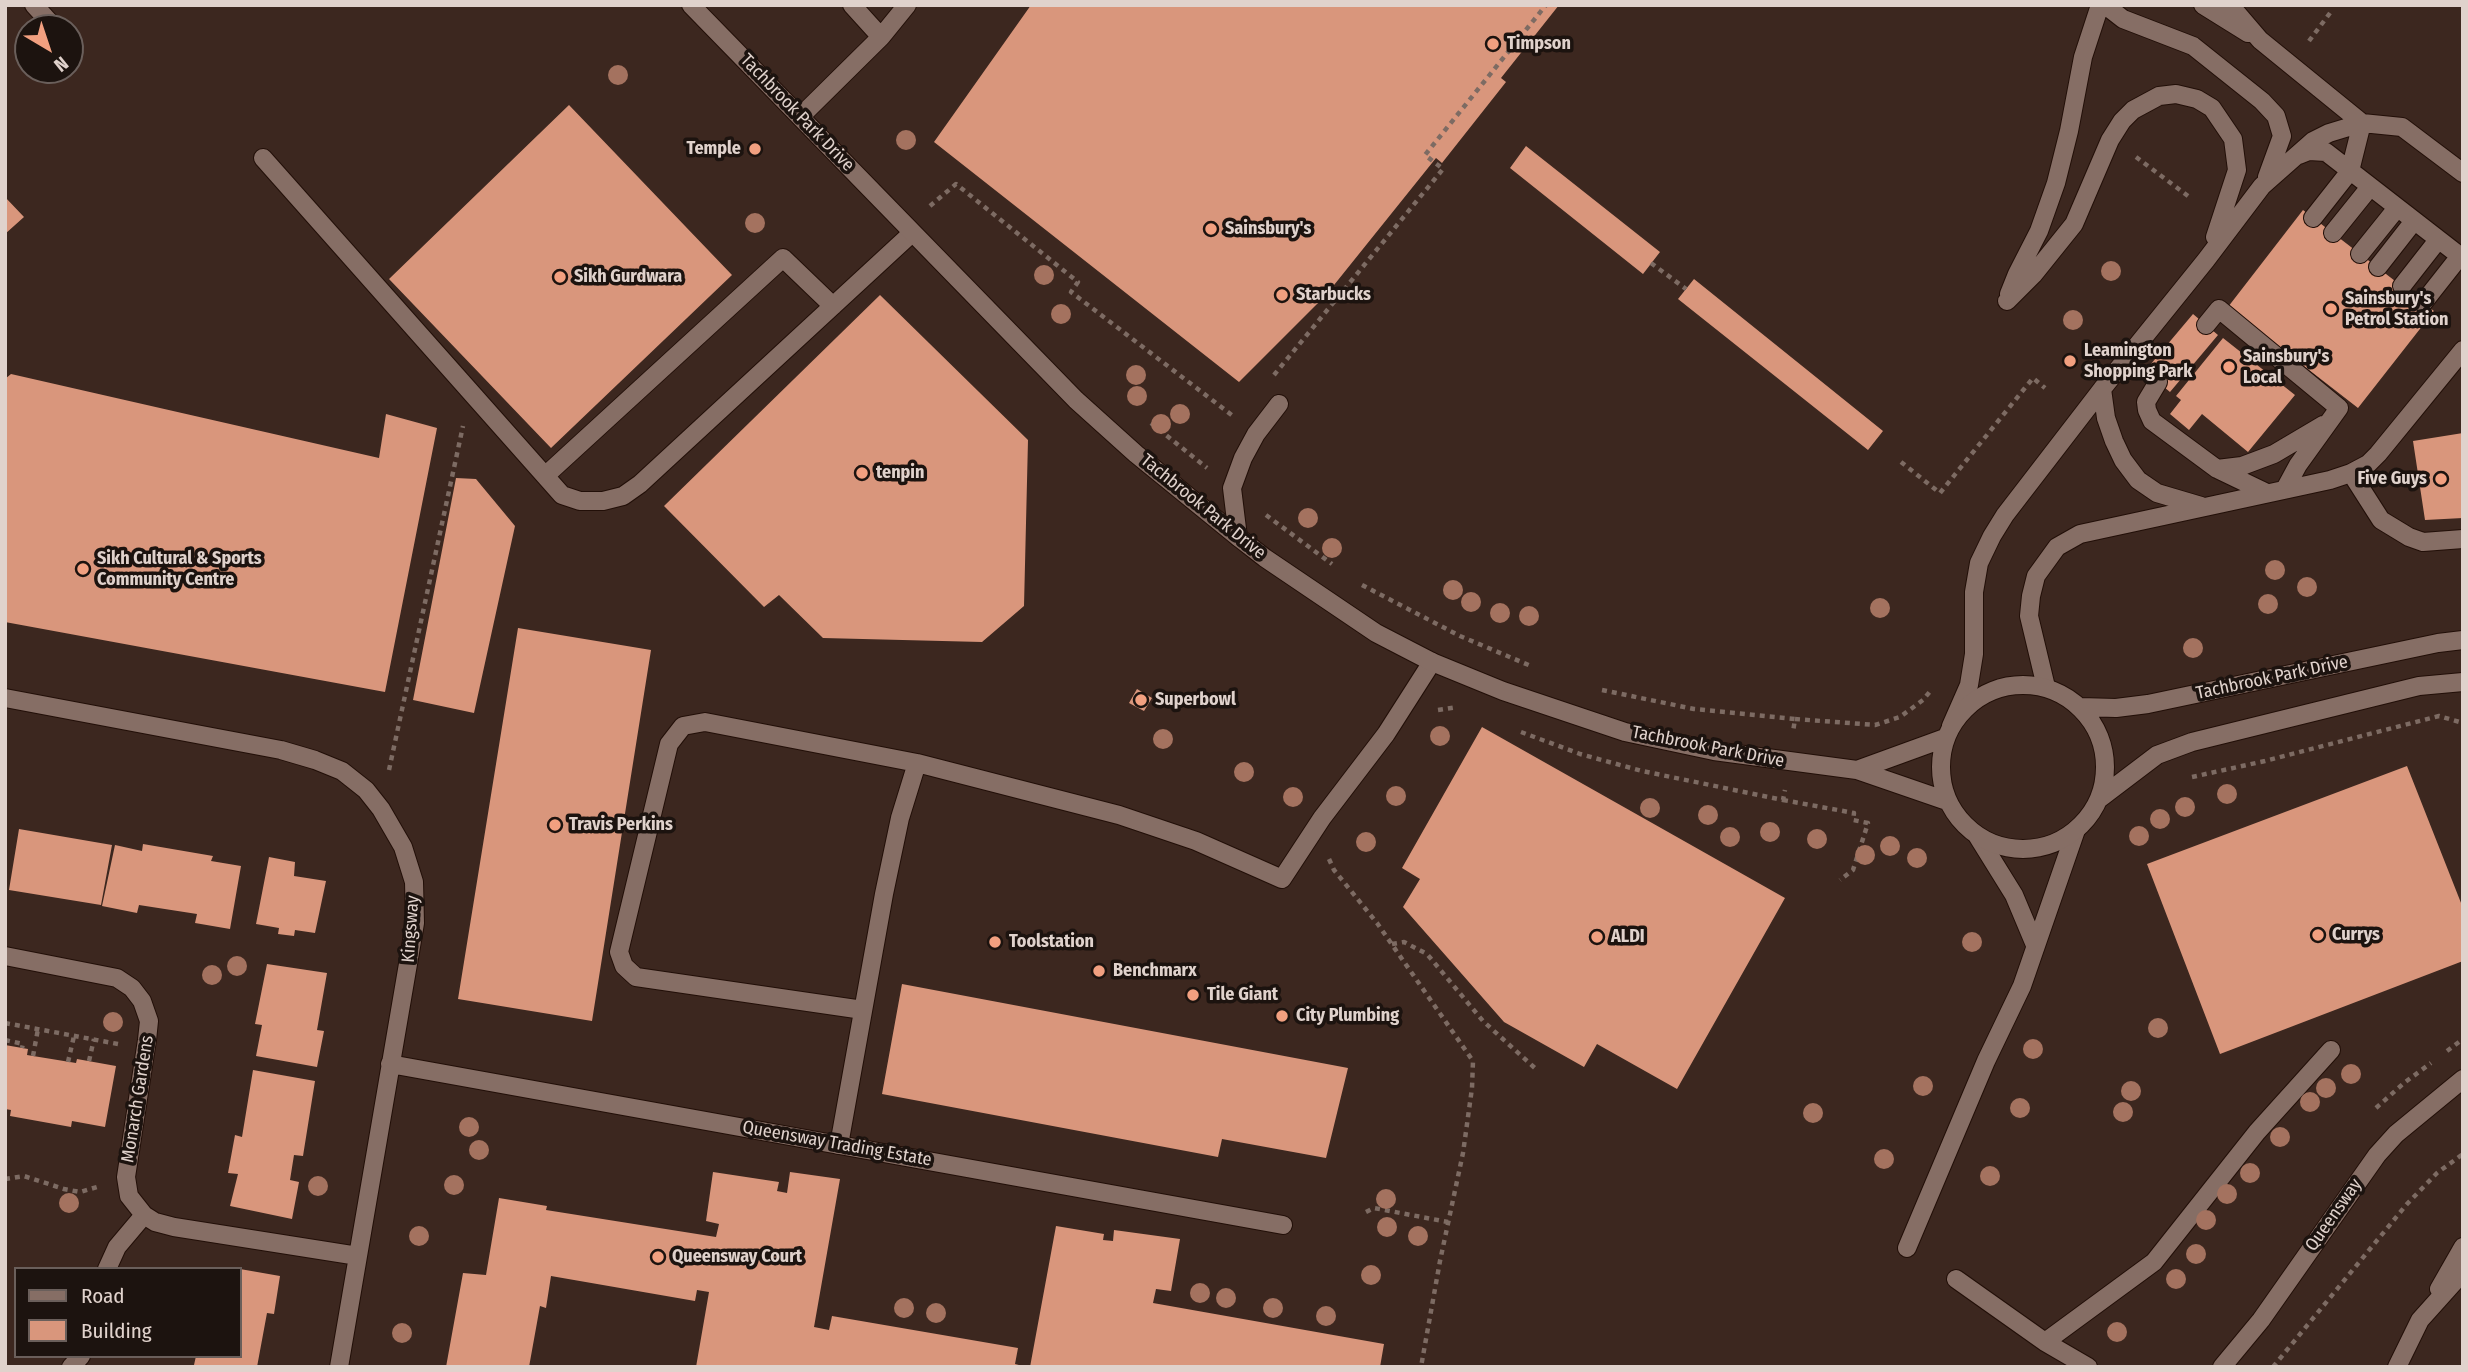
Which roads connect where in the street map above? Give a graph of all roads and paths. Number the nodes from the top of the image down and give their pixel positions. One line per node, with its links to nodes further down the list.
1 (691, 5): 13 (street, Tachbrook Park Drive)
2 (852, 5): 10 (street)
3 (907, 5): 10 (street)
4 (1546, 5): 41 (path)
5 (2100, 5): 31 (street)
6 (2105, 5): 20 (street)
7 (2203, 5): 11 (street)
8 (2230, 5): 11 (street)
9 (2330, 13): 12 (path)
10 (881, 37): 13 (street)
11 (2260, 40): 14 (street)
12 (2305, 47)
13 (802, 116): 27 (street, Tachbrook Park Drive)
14 (2362, 123): 16 (street); 18 (street); 19 (street)
15 (2133, 155): 22 (path)
16 (2295, 156): 18 (street); 20 (street)
17 (264, 158): 44 (street)
18 (2350, 171): 21 (street); 25 (street)
19 (2463, 173)
20 (2262, 186): 31 (street)
21 (2370, 187): 24 (street); 28 (street)
22 (2188, 196)
23 (921, 197): 48 (path)
24 (2397, 208): 26 (street); 30 (street)
25 (2314, 218)
26 (2414, 221): 29 (street); 33 (street)
27 (912, 233): 37 (street); 58 (street, Tachbrook Park Drive)
28 (2333, 233)
29 (2438, 240): 34 (street); 36 (street)
30 (2360, 254)
31 (2206, 260): 43 (street)
32 (1651, 263): 35 (path)
33 (2378, 267)
34 (2402, 286)
35 (1686, 289)
36 (2423, 303)
37 (833, 306): 53 (street); 53 (street)
38 (2206, 325): 46 (street)
39 (2463, 351): 52 (street)
40 (2158, 382): 50 (street)
41 (1267, 383)
42 (2045, 388): 49 (path)
43 (2102, 389): 56 (street); 76 (street)
44 (471, 391): 53 (street); 83 (path)
45 (1279, 404): 58 (street)
46 (2338, 409): 50 (street); 54 (street)
47 (1146, 419): 51 (path)
48 (1239, 421)
49 (1901, 461)
50 (2217, 469): 55 (street)
51 (1209, 470)
52 (2351, 473): 54 (street); 59 (street)
53 (545, 476)
54 (2285, 489): 55 (street)
55 (2267, 493): 56 (street)
56 (2204, 507): 68 (street)
57 (1258, 509): 60 (path)
58 (1238, 537): 63 (street, Tachbrook Park Drive)
59 (2463, 539)
60 (1333, 564)
61 (1354, 580): 64 (path)
62 (2463, 640): 70 (street, Tachbrook Park Drive)
63 (1432, 662): 77 (street); 78 (street, Tachbrook Park Drive)
64 (1537, 668)
65 (2463, 682): 81 (street, Tachbrook Park Drive)
66 (1594, 687): 73 (path)
67 (1934, 687): 73 (path)
68 (2046, 687): 70 (street, Tachbrook Park Drive); 76 (street, Tachbrook Park Drive)
69 (5, 698): 83 (street, Kingsway)
70 (2080, 707): 81 (street, Tachbrook Park Drive)
71 (1441, 708): 72 (path)
72 (1432, 715)
73 (1795, 719): 75 (path)
74 (2463, 723): 79 (path)
75 (1793, 731)
76 (1948, 732): 78 (street, Tachbrook Park Drive); 82 (street, Tachbrook Park Drive)
77 (917, 763): 91 (street); 91 (street)
78 (1857, 770): 82 (street, Tachbrook Park Drive)
79 (2184, 778)
80 (1783, 800): 87 (path)
81 (2099, 800): 84 (street, Tachbrook Park Drive)
82 (1947, 801): 85 (street, Tachbrook Park Drive)
83 (381, 808): 103 (street, Kingsway)
84 (2076, 830): 85 (street, Tachbrook Park Drive); 89 (street)
85 (1978, 836): 89 (street)
86 (1329, 851): 88 (path)
87 (1840, 880)
88 (1392, 944): 104 (path); 112 (path)
89 (2035, 945): 115 (street)
90 (5, 956): 111 (street, Monarch Gardens)
91 (863, 1010): 106 (street)
92 (5, 1023): 93 (path)
93 (37, 1029): 94 (path); 100 (path)
94 (74, 1036): 95 (path); 102 (path)
95 (94, 1040): 97 (path); 101 (path)
96 (5, 1041): 98 (path)
97 (116, 1044)
98 (22, 1048)
99 (2331, 1050): 121 (street)
100 (33, 1056)
101 (89, 1061)
102 (68, 1062)
103 (390, 1064): 106 (street, Queensway Trading Estate); 116 (street, Kingsway)
104 (1537, 1070)
105 (2463, 1079): 125 (street, Queensway)
106 (839, 1144): 113 (street, Queensway Trading Estate)
107 (2463, 1154): 126 (path)
108 (5, 1179): 109 (path)
109 (97, 1187)
110 (1366, 1212): 112 (path)
111 (144, 1215): 116 (street); 117 (street)
112 (1448, 1222): 123 (path)
113 (1283, 1225)
114 (2463, 1247): 120 (street)
115 (1907, 1248)
116 (358, 1256): 122 (street, Kingsway)
117 (108, 1267)
118 (2463, 1272): 120 (street)
119 (1956, 1279): 121 (street)
120 (2429, 1307): 127 (street)
121 (2045, 1342): 124 (street)
122 (339, 1367)
123 (1421, 1367)
124 (2088, 1367)
125 (2222, 1367)
126 (2273, 1367)
127 (2397, 1367)

